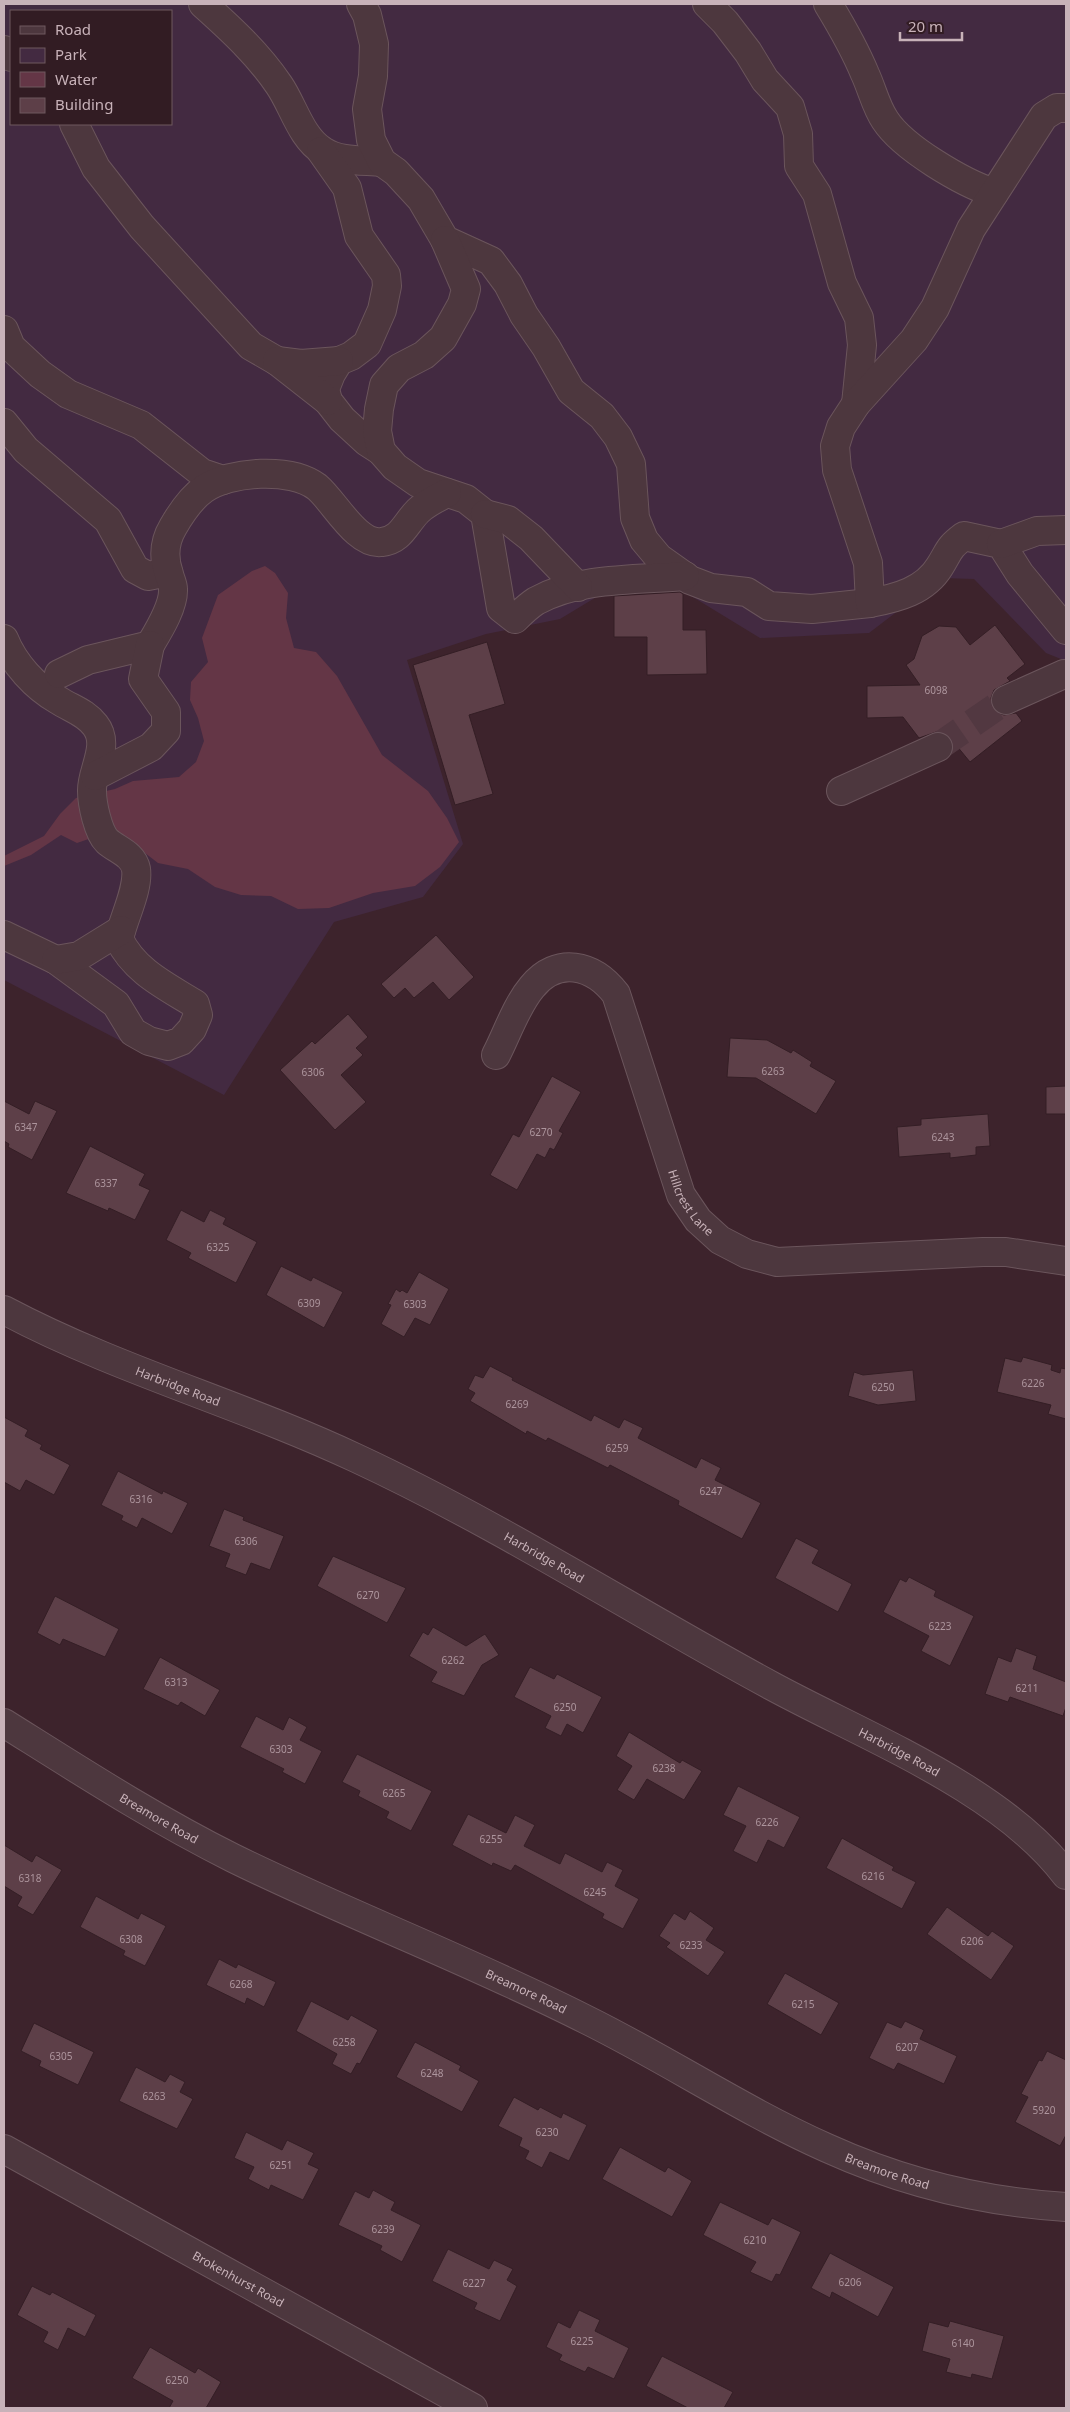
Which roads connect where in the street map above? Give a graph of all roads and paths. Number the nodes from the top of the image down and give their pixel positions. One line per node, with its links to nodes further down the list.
1 (203, 4): 7 (street)
2 (361, 4): 8 (street)
3 (708, 4): 15 (street)
4 (828, 4): 9 (street)
5 (1066, 108): 9 (street)
6 (74, 125): 12 (street)
7 (321, 151): 8 (street); 13 (street)
8 (382, 162): 10 (street)
9 (994, 193): 15 (street)
10 (445, 240): 17 (street); 24 (street)
11 (4, 330): 18 (street)
12 (277, 361): 13 (street); 14 (street)
13 (340, 361): 14 (street)
14 (328, 401): 17 (street)
15 (856, 404): 26 (street)
16 (4, 423): 23 (street)
17 (381, 451): 19 (street)
18 (222, 480): 19 (street); 23 (street)
19 (447, 493): 20 (street)
20 (486, 514): 25 (street); 25 (street)
21 (1066, 530): 22 (street)
22 (1001, 544): 26 (street); 27 (street)
23 (168, 572): 29 (street)
24 (684, 576): 25 (street); 26 (street)
25 (578, 586)
26 (870, 603)
27 (1066, 630)
28 (4, 639): 31 (street)
29 (150, 644): 31 (street); 34 (street)
30 (1065, 669): 32 (street)
31 (57, 686): 34 (street)
32 (1006, 700)
33 (938, 747): 35 (street)
34 (93, 782): 36 (street)
35 (841, 791)
36 (121, 930): 38 (street); 38 (street)
37 (4, 935): 38 (street)
38 (56, 960)
39 (496, 1055): 40 (street, Hillcrest Lane)
40 (1066, 1261)
41 (4, 1310): 43 (street, Harbridge Road)
42 (4, 1723): 45 (street, Breamore Road)
43 (1060, 1868)
44 (4, 2149): 46 (street, Brokenhurst Road)
45 (1066, 2207)
46 (473, 2408)

